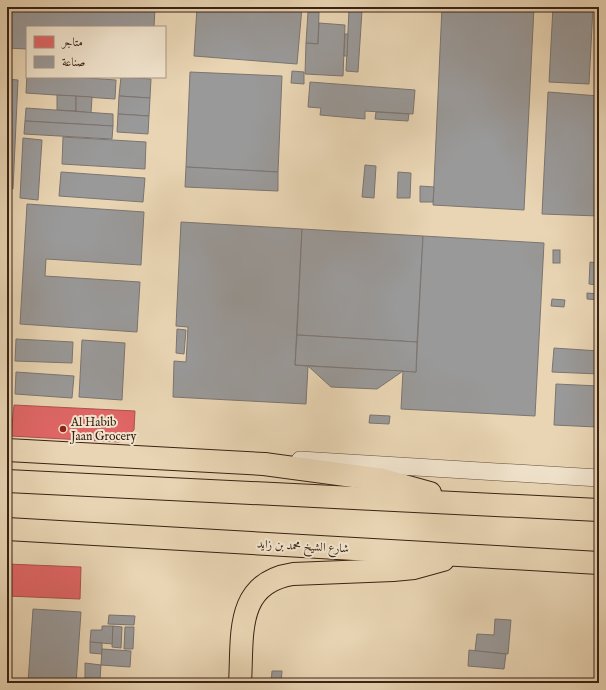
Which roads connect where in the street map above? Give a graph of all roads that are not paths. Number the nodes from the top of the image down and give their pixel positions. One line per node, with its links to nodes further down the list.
1 (7, 450): 2 (main road)
2 (264, 464): 3 (street); 5 (main road)
3 (599, 478)
4 (7, 481): 5 (main road)
5 (453, 502): 6 (main road)
6 (599, 510)
7 (7, 529): 8 (main road, شارع الشيخ محمد بن زايد)
8 (455, 555): 9 (main road, شارع الشيخ محمد بن زايد); 10 (main road)
9 (599, 563)
10 (240, 683)

